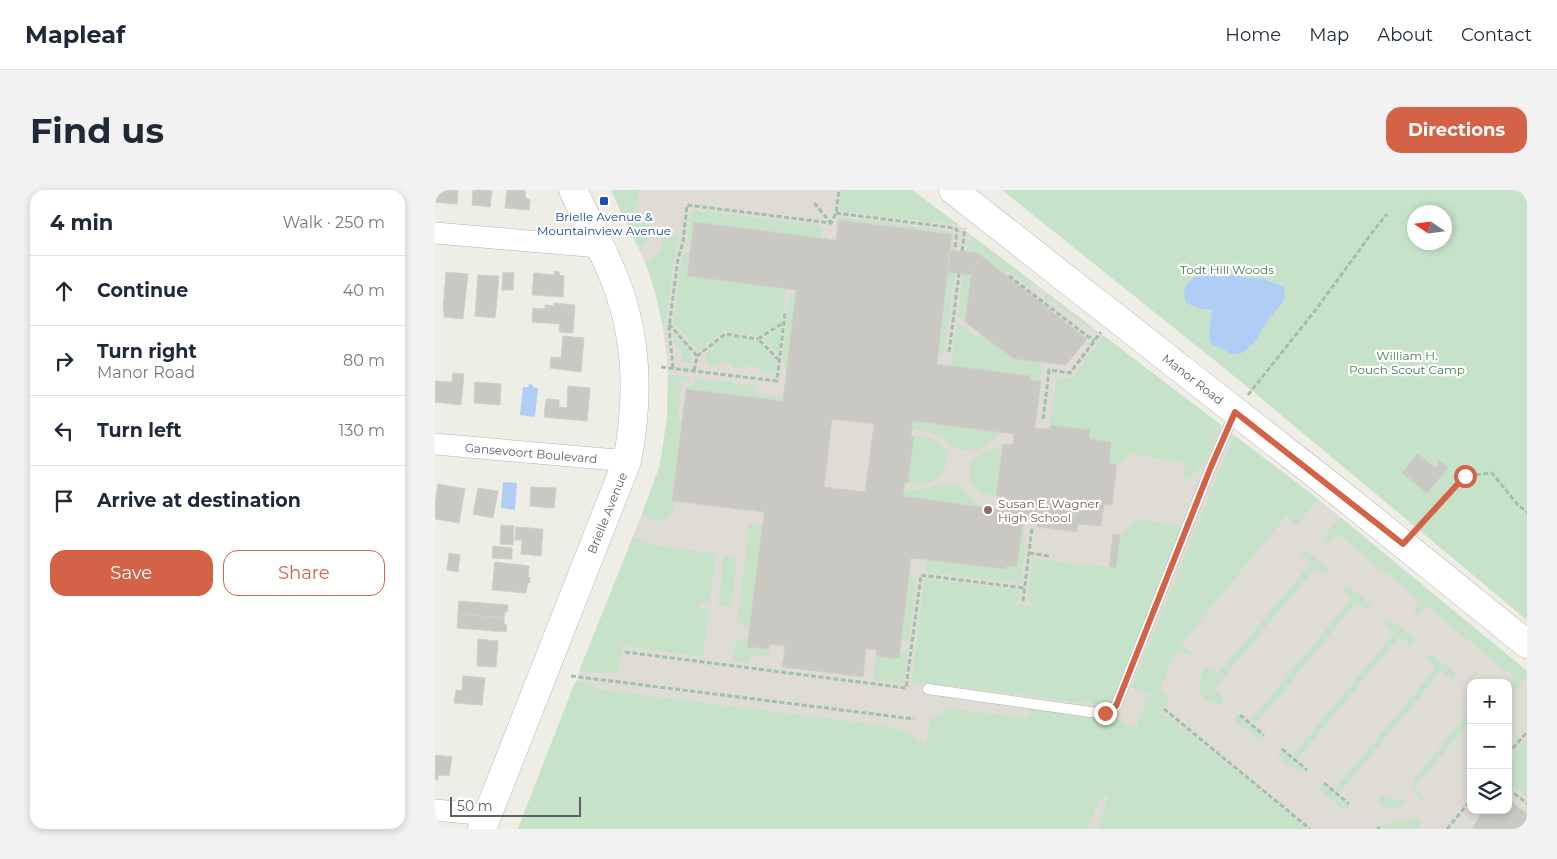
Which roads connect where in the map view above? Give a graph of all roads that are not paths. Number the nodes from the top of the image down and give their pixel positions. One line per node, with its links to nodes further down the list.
1 (573, 190): 4 (street, Brielle Avenue)
2 (953, 190): 5 (street, Manor Road)
3 (435, 234): 4 (street)
4 (599, 247): 7 (street, Brielle Avenue)
5 (1235, 412): 8 (street, Manor Road); 9 (lane)
6 (435, 444): 7 (street, Gansevoort Boulevard)
7 (627, 461): 11 (street, Brielle Avenue)
8 (1527, 644)
9 (928, 689)
10 (435, 810): 11 (street)
11 (484, 822)

